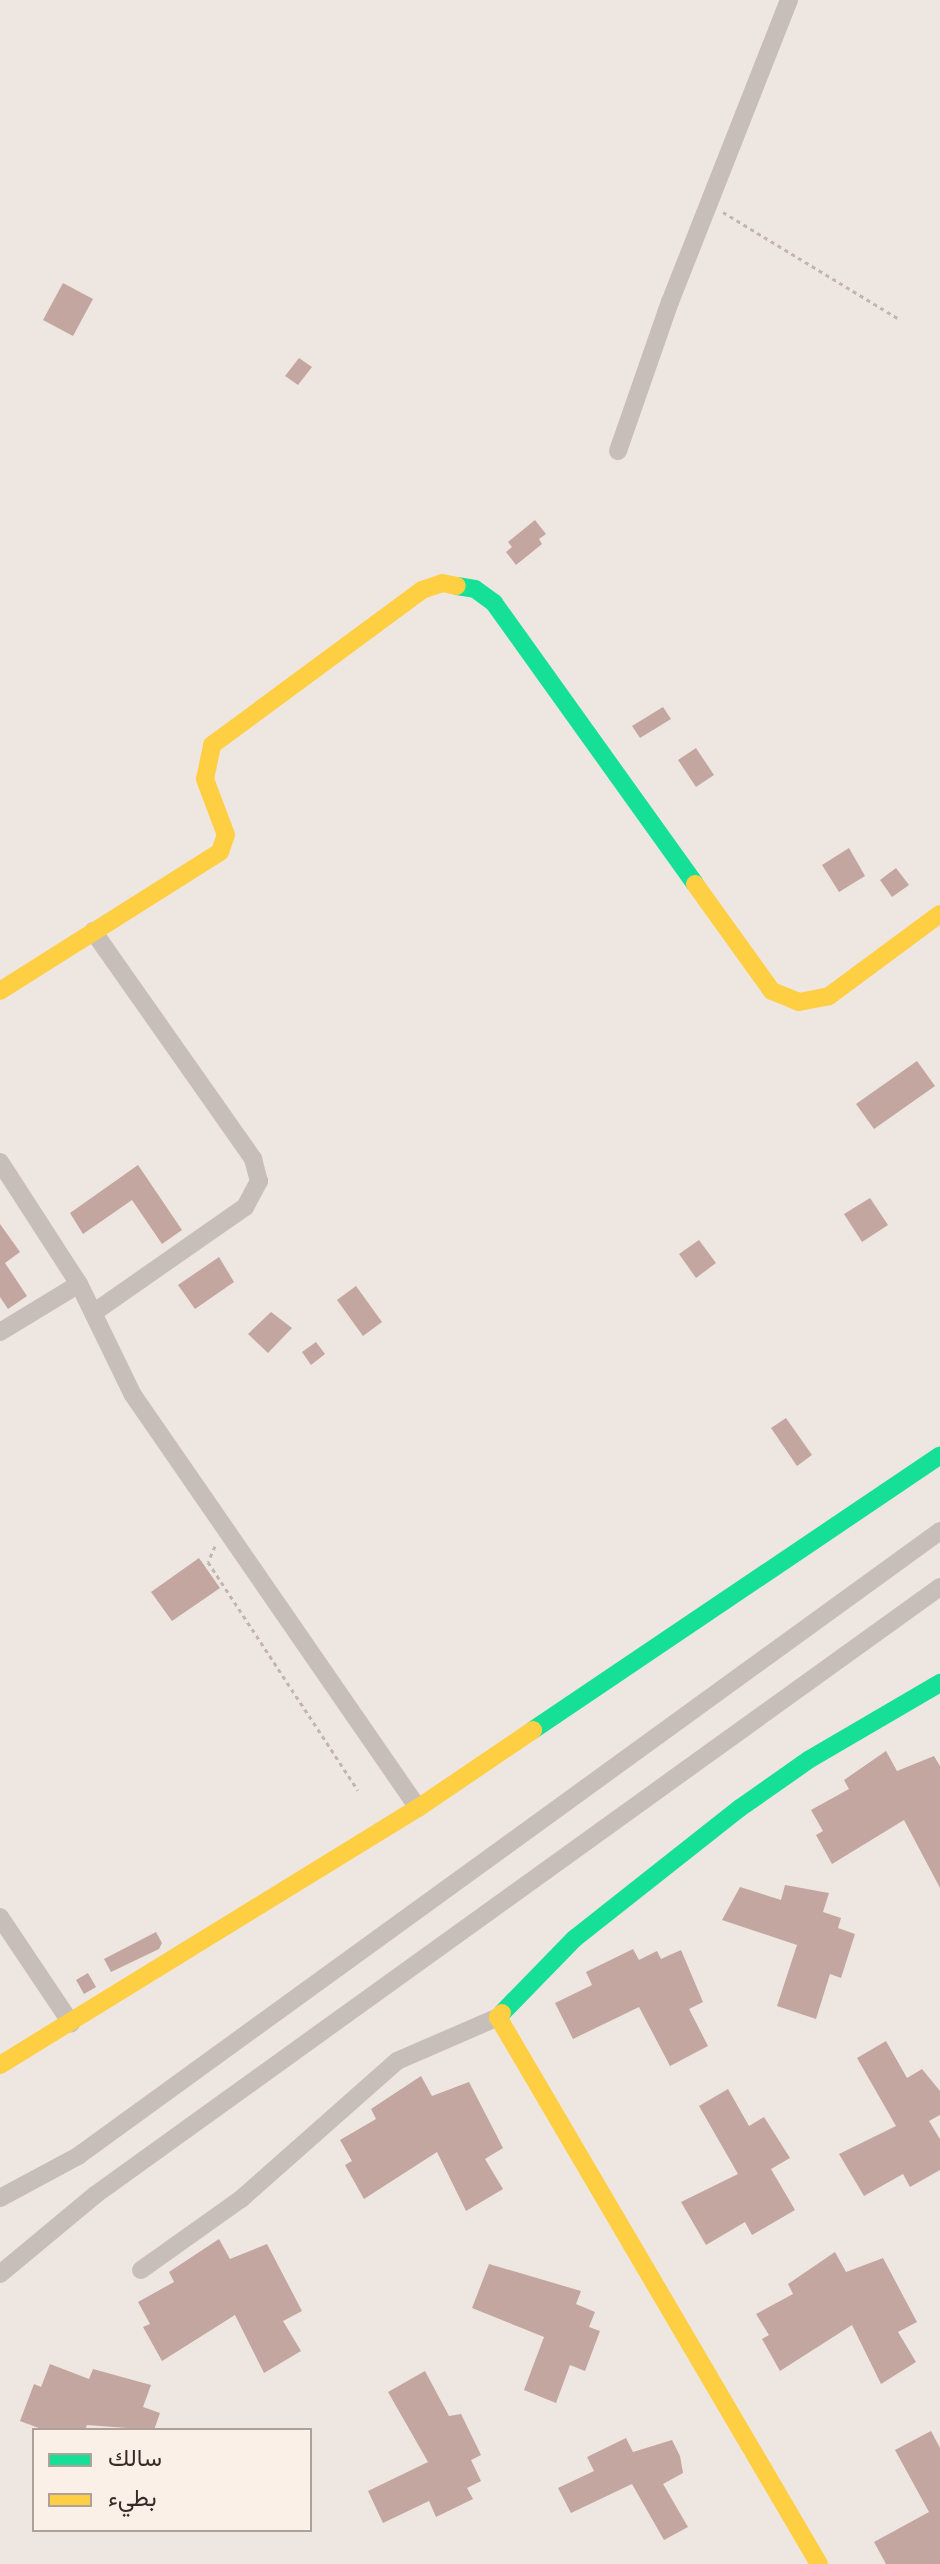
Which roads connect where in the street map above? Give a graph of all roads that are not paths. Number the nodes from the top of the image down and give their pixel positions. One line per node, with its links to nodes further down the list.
1 (789, 0): 2 (street)
2 (618, 451)
3 (940, 914): 4 (street)
4 (93, 931): 5 (street); 8 (street)
5 (0, 991)
6 (0, 1162): 7 (street)
7 (79, 1284): 8 (street); 9 (street)
8 (93, 1313): 14 (street)
9 (0, 1332)
10 (940, 1455): 14 (street)
11 (940, 1531): 19 (street)
12 (940, 1587): 21 (street)
13 (940, 1683): 16 (street)
14 (418, 1808): 17 (street)
15 (0, 1917): 17 (street)
16 (498, 2017): 20 (street); 22 (street)
17 (71, 2023): 18 (street)
18 (0, 2065)
19 (0, 2198)
20 (141, 2270)
21 (0, 2274)
22 (819, 2564)

